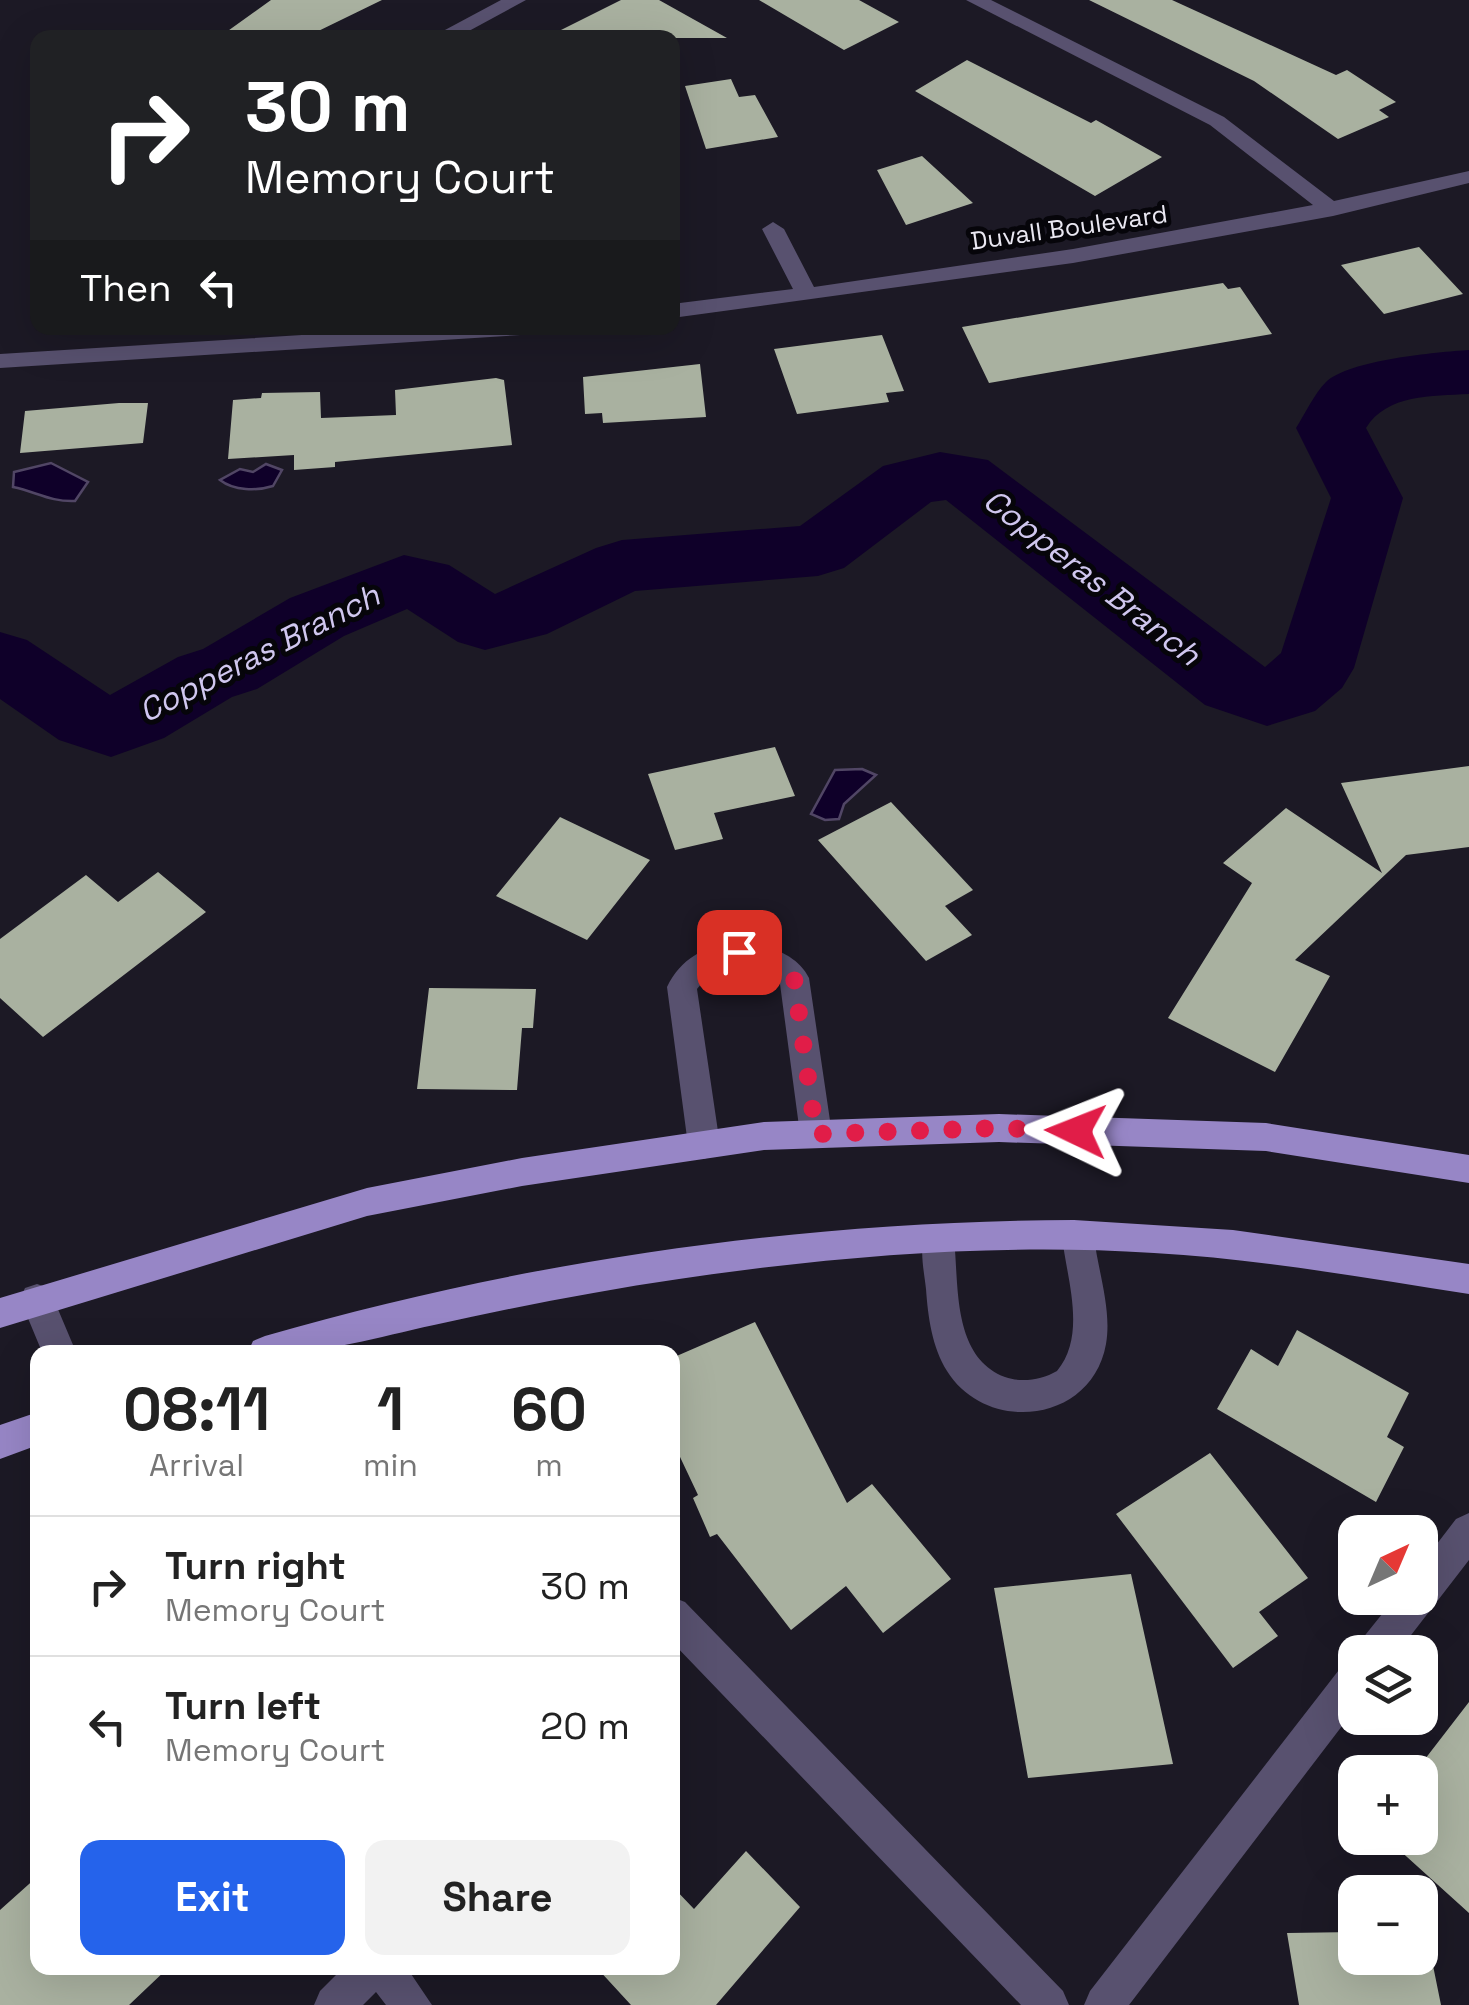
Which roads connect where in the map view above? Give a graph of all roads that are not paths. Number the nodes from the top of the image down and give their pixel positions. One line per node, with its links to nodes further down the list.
1 (516, 0): 3 (street)
2 (976, 0): 5 (street)
3 (456, 30)
4 (1469, 177): 5 (street, Duvall Boulevard)
5 (1333, 210): 7 (street, Duvall Boulevard)
6 (773, 229): 7 (street)
7 (806, 292): 8 (street, Duvall Boulevard)
8 (680, 310)
9 (287, 335): 10 (street)
10 (0, 361)
11 (816, 1134): 12 (main road); 12 (street); 13 (main road)
12 (704, 1144): 17 (main road)
13 (1469, 1169)
14 (1078, 1237): 15 (main road); 15 (street); 16 (main road)
15 (938, 1239): 20 (main road)
16 (1469, 1279)
17 (37, 1299): 18 (main road); 19 (street)
18 (0, 1314)
19 (56, 1345)
20 (292, 1345)
21 (30, 1431): 22 (main road)
22 (0, 1442)
23 (1469, 1531): 24 (street)
24 (1438, 1571)
25 (1404, 1615): 27 (street)
26 (680, 1623): 33 (street)
27 (1389, 1635)
28 (1338, 1701): 34 (street)
29 (364, 1975): 31 (street)
30 (388, 1975): 32 (street)
31 (334, 2005)
32 (412, 2005)
33 (1049, 2005)
34 (1104, 2005)

